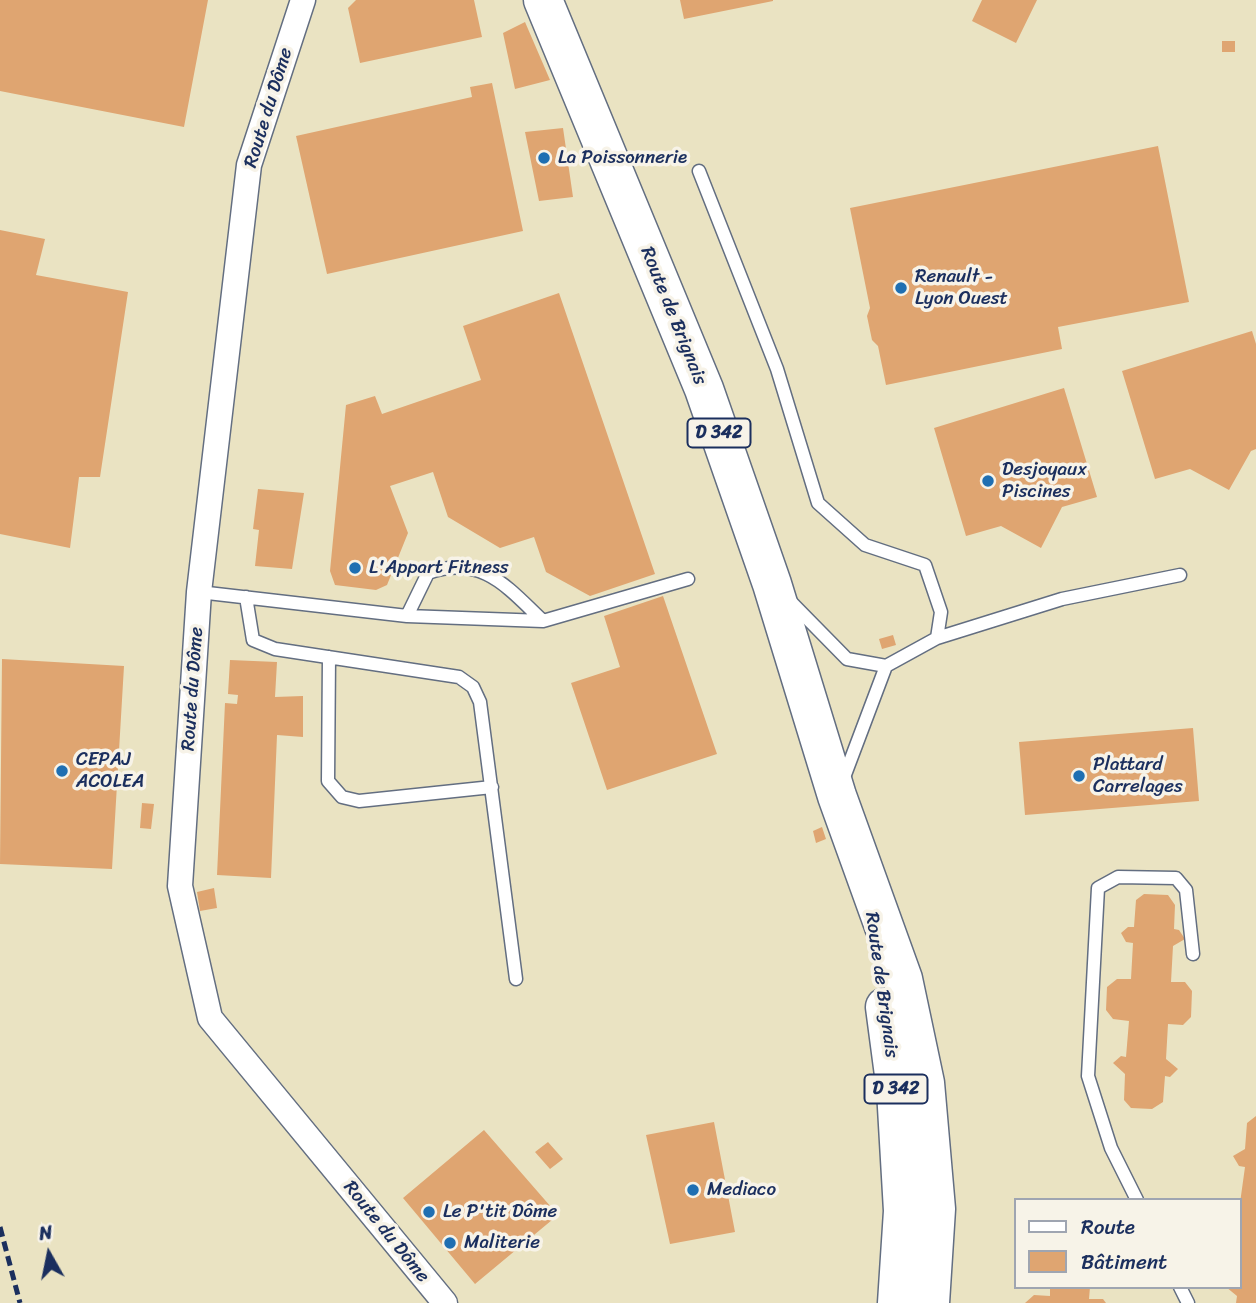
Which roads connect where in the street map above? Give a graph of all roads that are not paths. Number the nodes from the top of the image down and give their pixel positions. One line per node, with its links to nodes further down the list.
1 (303, 0): 7 (street, Route du Dôme)
2 (543, 0): 6 (main road, Route de Brignais / D 342)
3 (699, 171): 11 (lane)
4 (1180, 575): 11 (lane)
5 (688, 579): 10 (lane)
6 (772, 584): 13 (lane); 15 (main road, Route de Brignais / D 342)
7 (199, 592): 8 (lane); 20 (street, Route du Dôme)
8 (246, 597): 9 (lane); 12 (lane)
9 (407, 616): 10 (lane); 10 (lane)
10 (543, 621)
11 (937, 638): 13 (lane)
12 (328, 657): 14 (lane); 14 (lane)
13 (886, 666): 15 (lane)
14 (492, 787): 18 (lane)
15 (837, 796): 16 (main road, Route de Brignais / D 342)
16 (865, 877): 21 (main road, Route de Brignais / D 342); 22 (main road, Route de Brignais / D 342)
17 (1193, 954): 19 (lane)
18 (516, 979)
19 (1135, 1198)
20 (445, 1303)
21 (897, 1303)
22 (930, 1303)

